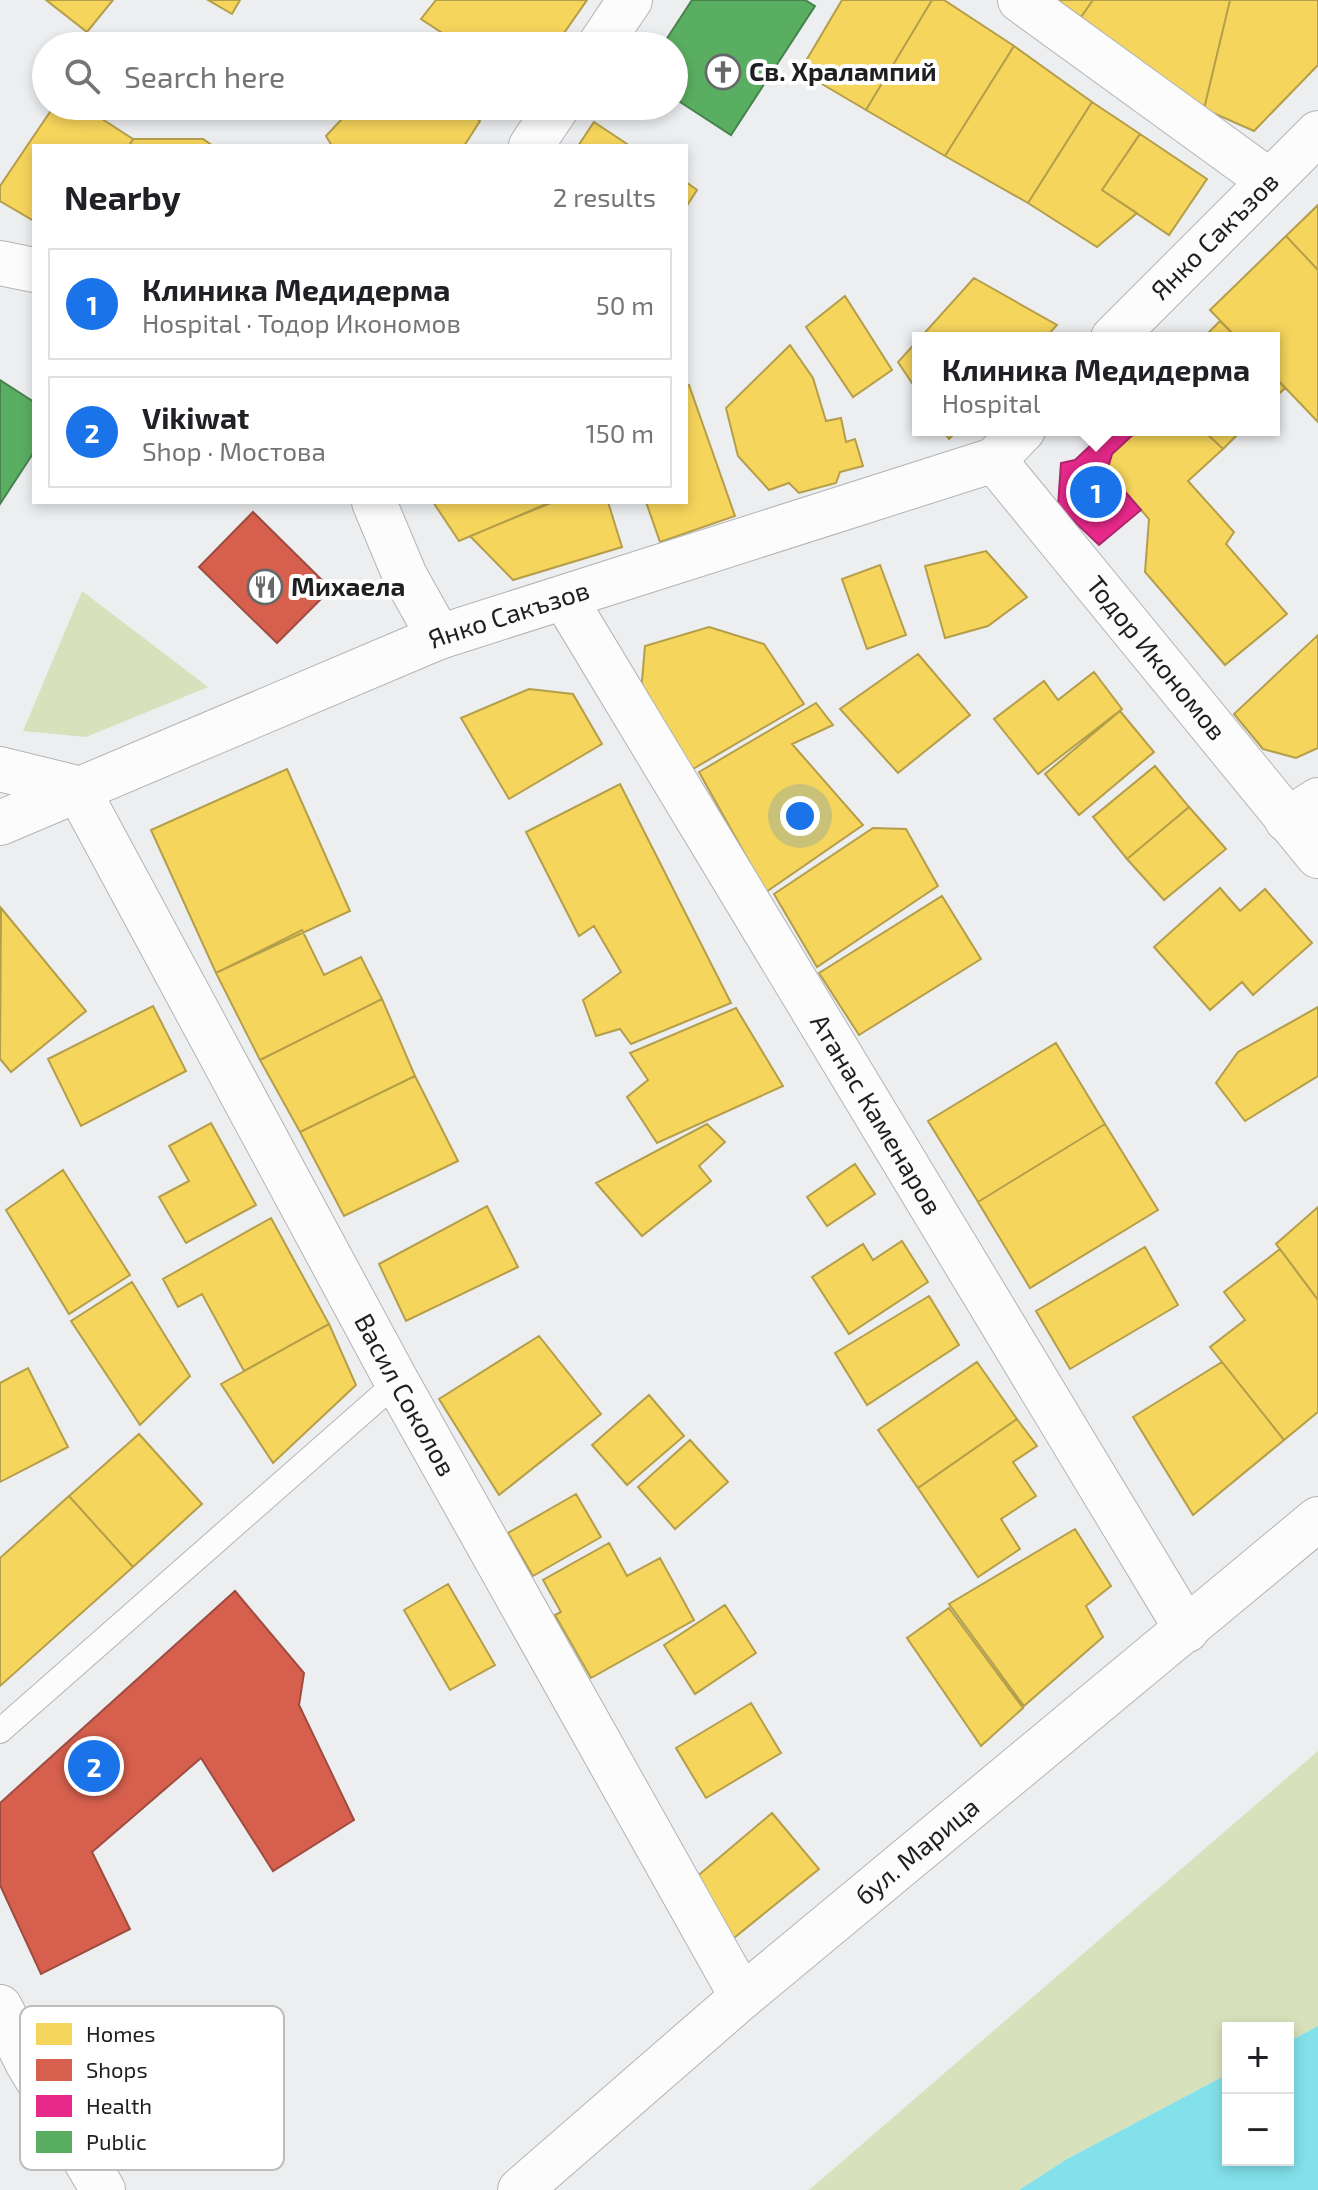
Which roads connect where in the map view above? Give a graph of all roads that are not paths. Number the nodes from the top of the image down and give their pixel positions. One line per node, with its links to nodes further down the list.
1 (630, 0): 3 (street)
2 (1020, 0): 7 (street)
3 (608, 32)
4 (549, 120): 6 (street)
5 (1318, 133): 7 (street, Янко Сакъзов)
6 (532, 144)
7 (1268, 180): 10 (street, Янко Сакъзов)
8 (0, 263): 9 (street)
9 (32, 270)
10 (1119, 332)
11 (1008, 445): 13 (street, Янко Сакъзов); 17 (street, Тодор Икономов)
12 (375, 504): 14 (street)
13 (565, 599): 14 (street, Янко Сакъзов); 22 (street, Атанас Каменаров)
14 (439, 637): 16 (street, Янко Сакъзов)
15 (0, 769): 16 (street)
16 (77, 788): 18 (street, Янко Сакъзов); 20 (street, Васил Соколов)
17 (1303, 810): 19 (street, Тодор Икономов)
18 (0, 823)
19 (1318, 856)
20 (397, 1382): 23 (lane); 24 (street, Васил Соколов)
21 (1318, 1519): 22 (street, бул. Марица)
22 (1187, 1630): 24 (street, бул. Марица)
23 (0, 1731)
24 (742, 1997): 29 (street, бул. Марица)
25 (0, 2007): 26 (street)
26 (20, 2048)
27 (91, 2170): 28 (street)
28 (103, 2190)
29 (520, 2190)

